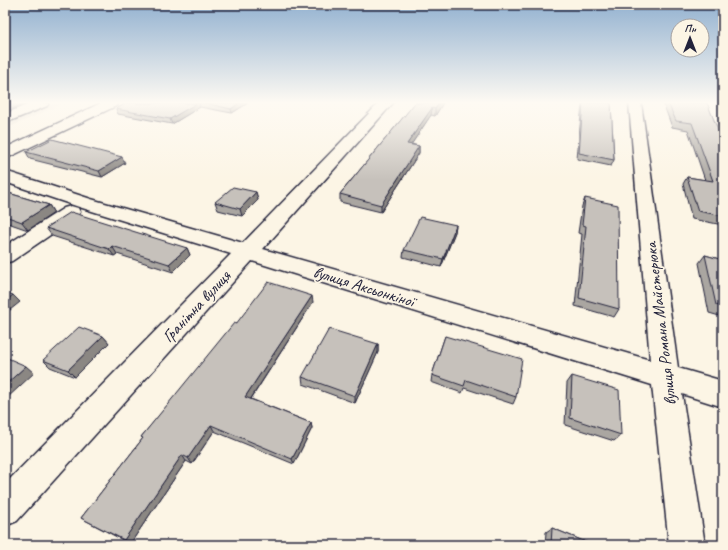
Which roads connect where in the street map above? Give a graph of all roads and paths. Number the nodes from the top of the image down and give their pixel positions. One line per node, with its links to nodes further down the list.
1 (58, 129): 4 (street)
2 (363, 129): 7 (street, Гранітна вулиця)
3 (638, 129): 9 (street, вулиця Романа Майстерюка)
4 (5, 154)
5 (5, 176): 6 (street, вулиця Аксьонкіної)
6 (85, 203): 7 (street, вулиця Аксьонкіної); 8 (street)
7 (248, 251): 9 (street, вулиця Аксьонкіної); 11 (street, Гранітна вулиця)
8 (5, 256)
9 (665, 376): 10 (street, вулиця Аксьонкіної); 12 (street, вулиця Романа Майстерюка)
10 (723, 394)
11 (5, 509)
12 (687, 545)

